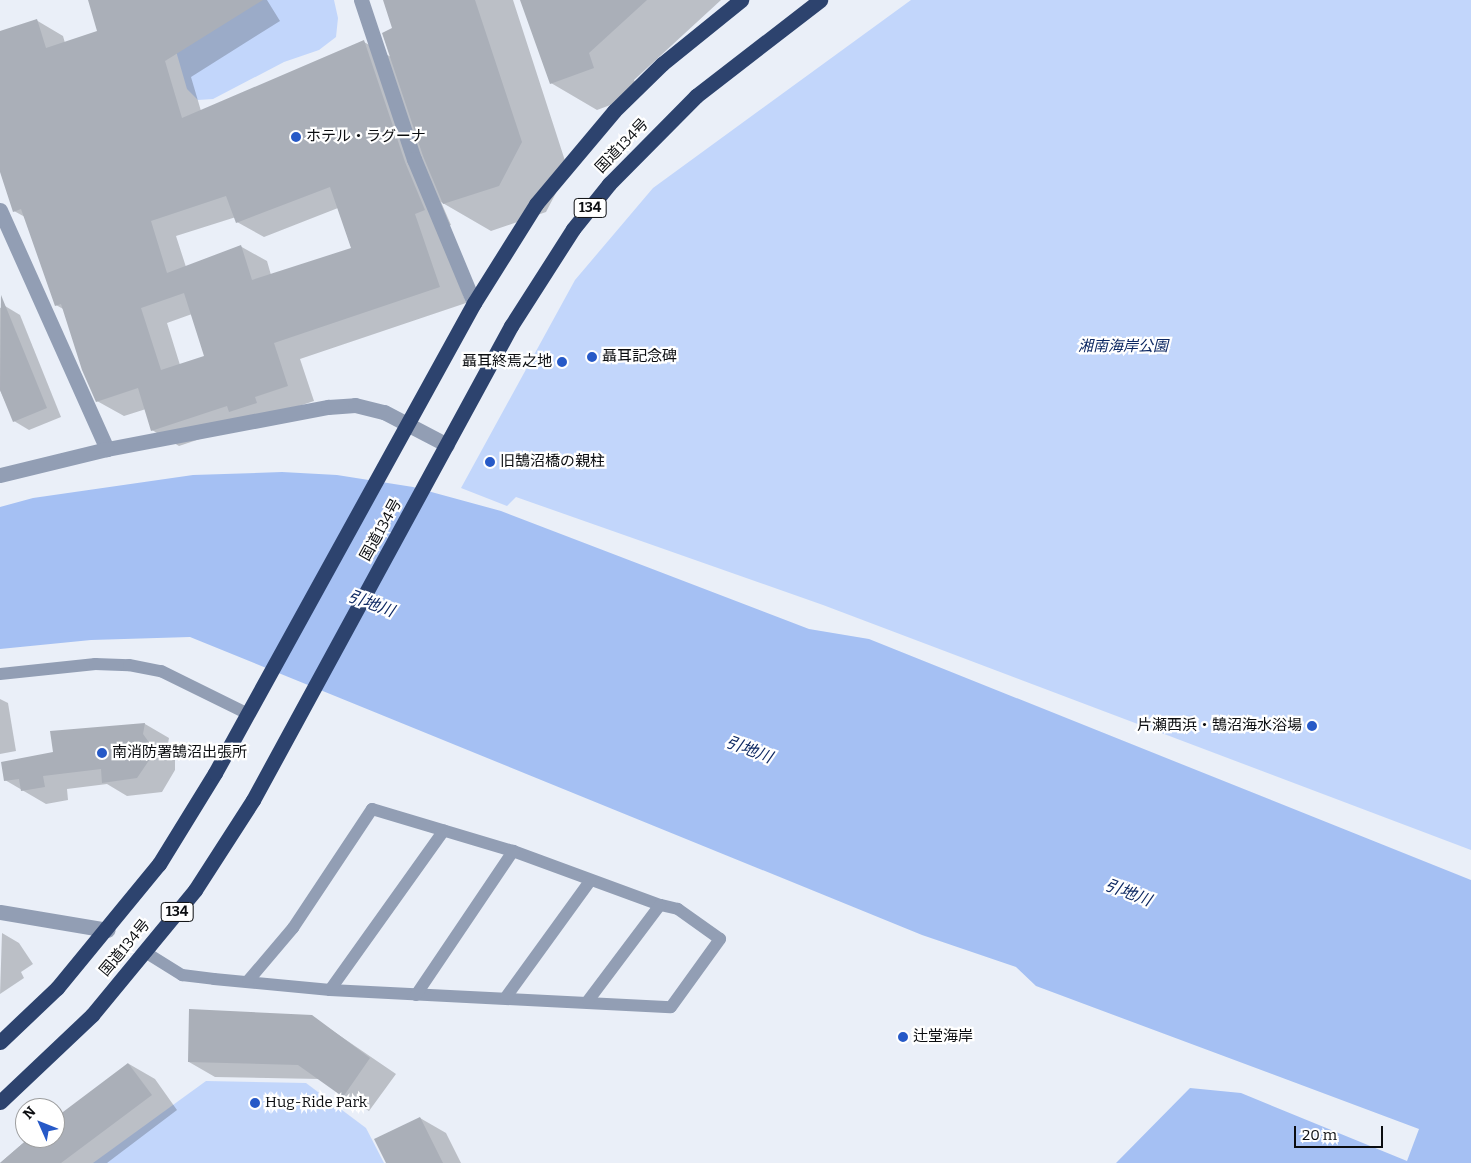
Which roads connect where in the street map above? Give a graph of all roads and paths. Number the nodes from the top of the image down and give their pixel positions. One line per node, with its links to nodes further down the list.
1 (361, 0): 5 (street)
2 (741, 0): 5 (highway, 国道134号)
3 (820, 0): 7 (highway, 国道134号 / 134)
4 (0, 210): 8 (street)
5 (474, 302): 6 (highway, 国道134号)
6 (407, 424): 7 (street); 8 (street); 11 (highway, 国道134号)
7 (447, 446): 18 (highway, 国道134号 / 134)
8 (107, 449): 9 (street)
9 (0, 474)
10 (0, 674): 11 (lane)
11 (248, 714): 17 (highway, 国道134号)
12 (444, 830): 13 (lane); 19 (lane); 20 (lane)
13 (512, 851): 14 (lane); 21 (lane)
14 (590, 881): 15 (lane); 22 (lane)
15 (660, 905): 23 (lane); 23 (lane)
16 (0, 912): 17 (street)
17 (107, 930): 24 (highway, 国道134号)
18 (145, 952): 19 (lane); 25 (highway, 国道134号 / 134)
19 (248, 981): 20 (lane)
20 (330, 990): 21 (lane)
21 (416, 994): 22 (lane)
22 (506, 996): 23 (lane)
23 (588, 1001)
24 (0, 1042)
25 (0, 1102)

